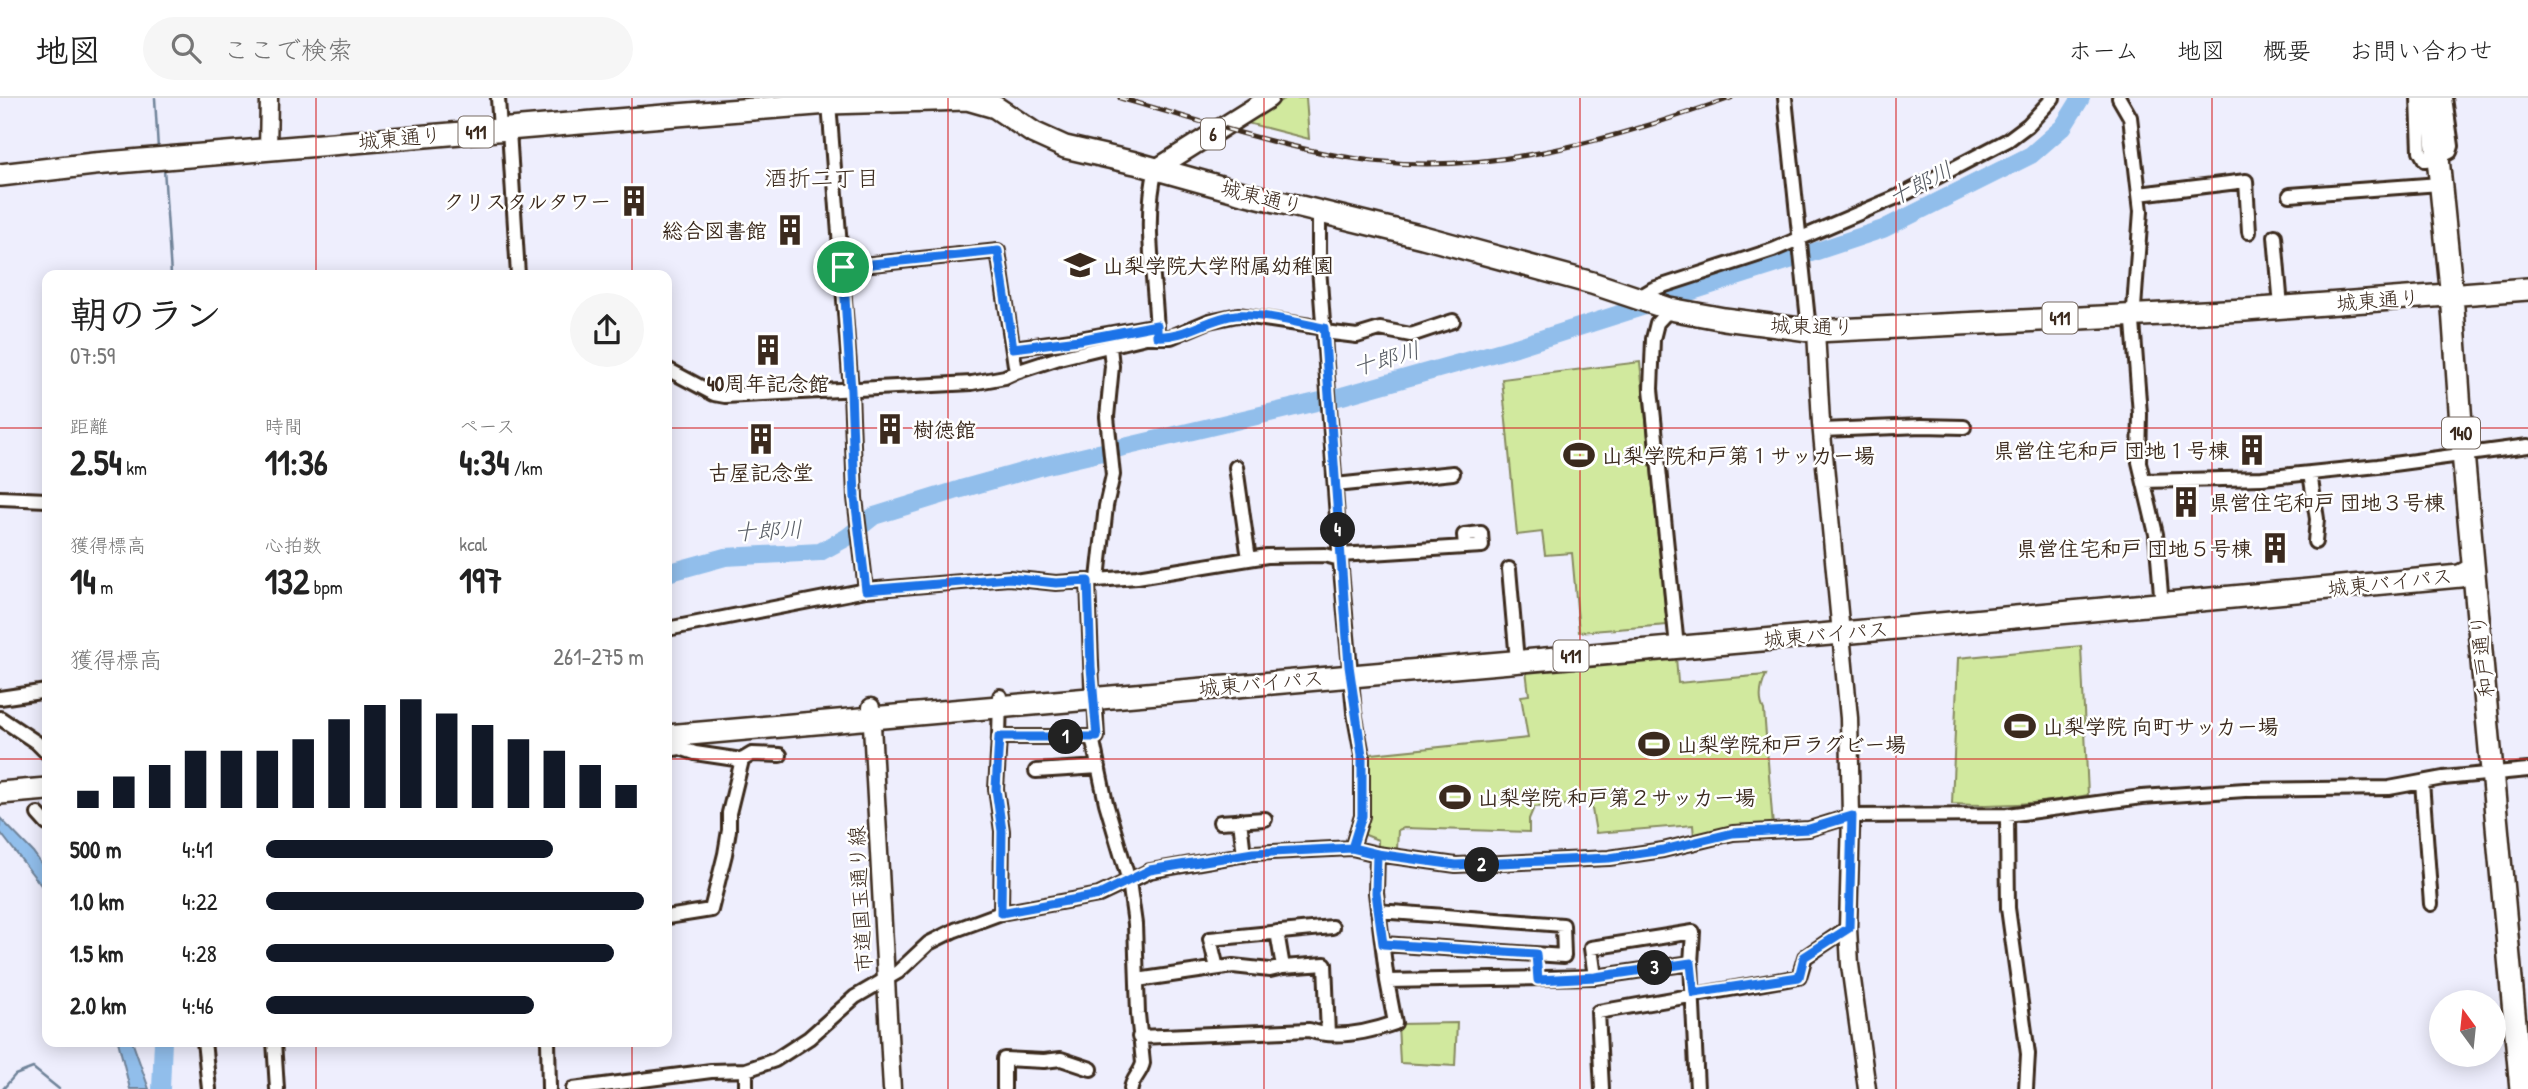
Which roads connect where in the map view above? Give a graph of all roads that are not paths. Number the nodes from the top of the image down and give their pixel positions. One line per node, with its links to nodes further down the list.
1 (269, 98): 12 (street)
2 (498, 98): 11 (street)
3 (1269, 98): 14 (main road, 6)
4 (1785, 98): 22 (street)
5 (2053, 98): 22 (street)
6 (2119, 98): 17 (street)
7 (2418, 98): 13 (street)
8 (2432, 98): 13 (highway, 和戸通り / 140)
9 (2445, 98): 13 (street)
10 (829, 103): 11 (highway, 城東通り / 411); 14 (highway, 城東通り / 411); 23 (street)
11 (504, 130): 12 (highway, 城東通り / 411); 24 (street)
12 (268, 149): 15 (highway, 城東通り / 411)
13 (2438, 158): 16 (highway, 和戸通り / 140)
14 (1156, 169): 19 (highway, 城東通り / 411); 32 (street)
15 (0, 175)
16 (2440, 184): 18 (street); 26 (highway, 和戸通り / 140)
17 (2139, 194): 20 (street); 30 (street)
18 (2290, 195)
19 (1319, 211): 27 (highway, 城東通り / 411); 33 (street)
20 (2249, 232)
21 (2274, 236): 28 (street)
22 (1800, 239): 27 (street); 34 (street)
23 (843, 267): 36 (street); 39 (street)
24 (518, 270)
25 (2528, 289): 26 (highway, 城東通り / 411)
26 (2452, 296): 28 (highway, 城東通り / 411); 43 (highway, 和戸通り / 140)
27 (1638, 298): 29 (highway, 城東通り / 411)
28 (2281, 307): 30 (highway, 城東通り / 411)
29 (1670, 309): 34 (highway, 城東通り / 411); 62 (street)
30 (2134, 314): 34 (highway, 城東通り / 411); 47 (street)
31 (1453, 321): 33 (street)
32 (1157, 330): 33 (street); 35 (street); 36 (street)
33 (1324, 330): 48 (street)
34 (1813, 331): 41 (street)
35 (1110, 347): 38 (street); 57 (street)
36 (1013, 348): 38 (street)
37 (672, 372): 39 (street)
38 (1016, 372): 39 (street)
39 (851, 391): 58 (street)
40 (1965, 427): 41 (street)
41 (1822, 430): 60 (street)
42 (2528, 446): 43 (street)
43 (2463, 453): 45 (street); 56 (highway, 和戸通り / 140)
44 (1236, 467): 54 (street)
45 (2310, 472): 47 (street); 51 (street)
46 (1453, 473): 48 (street)
47 (2144, 481): 59 (street)
48 (1335, 485): 53 (street)
49 (0, 498): 50 (street)
50 (42, 500)
51 (2315, 542)
52 (1465, 547): 53 (street)
53 (1340, 557): 54 (street); 64 (street)
54 (1249, 559): 57 (street)
55 (1508, 569): 63 (street)
56 (2473, 569): 59 (highway, 城東バイパス / 411); 60 (highway, 城東バイパス / 411); 82 (highway, 和戸通り / 140)
57 (1093, 580): 58 (street); 66 (street)
58 (866, 590): 61 (street)
59 (2161, 594): 60 (highway, 城東バイパス / 411)
60 (1841, 627): 62 (highway, 城東バイパス / 411); 90 (street)
61 (672, 628)
62 (1676, 642): 63 (highway, 城東バイパス / 411)
63 (1517, 656): 64 (highway, 城東バイパス / 411)
64 (1350, 670): 66 (highway, 城東バイパス / 411); 95 (street)
65 (42, 692): 67 (street)
66 (1094, 693): 68 (highway, 城東バイパス / 411); 74 (street)
67 (0, 698)
68 (1000, 701): 69 (highway, 城東バイパス / 411); 73 (street)
69 (871, 713): 71 (highway, 城東バイパス / 411); 72 (highway, 城東バイパス / 411); 112 (street, 市道国玉通り線)
70 (0, 718): 75 (street)
71 (672, 724)
72 (672, 735)
73 (999, 737): 74 (street); 101 (street)
74 (1093, 737): 79 (street)
75 (42, 748)
76 (672, 749): 78 (street)
77 (780, 755): 78 (street)
78 (742, 760): 102 (street)
79 (1099, 767): 81 (street); 98 (street)
80 (2528, 770): 82 (street)
81 (1036, 771)
82 (2492, 772): 85 (street); 137 (highway, 和戸通り / 140)
83 (42, 778): 84 (highway)
84 (0, 782)
85 (2422, 782): 89 (street); 99 (street)
86 (42, 789): 87 (highway)
87 (0, 793)
88 (38, 814): 91 (street)
89 (2007, 815): 90 (street); 136 (street)
90 (1852, 816): 96 (street); 104 (street)
91 (42, 818)
92 (1265, 819): 93 (street)
93 (1240, 820): 94 (street); 97 (street)
94 (1220, 822)
95 (1352, 848): 96 (street); 97 (street)
96 (1377, 854): 100 (street)
97 (1244, 855): 98 (street)
98 (1129, 881): 101 (street); 113 (street)
99 (2431, 904)
100 (1378, 911): 106 (street); 107 (street)
101 (1001, 913): 112 (street)
102 (672, 916)
103 (1332, 927): 105 (street)
104 (1849, 928): 116 (street); 135 (street)
105 (1277, 932): 109 (street); 110 (street)
106 (1383, 944): 107 (street); 115 (street)
107 (1536, 954): 114 (street)
108 (1691, 963): 111 (street); 111 (street); 116 (street)
109 (1283, 967): 110 (street); 117 (street)
110 (1217, 968): 113 (street)
111 (1595, 977): 114 (street)
112 (886, 979): 123 (street); 130 (street, 市道国玉通り線)
113 (1138, 980): 118 (street)
114 (1538, 980): 115 (street)
115 (1387, 981): 117 (street)
116 (1694, 993): 133 (street); 134 (street)
117 (1328, 1034): 118 (street)
118 (1139, 1037): 132 (street)
119 (205, 1047): 125 (street)
120 (274, 1047): 126 (street)
121 (548, 1047): 127 (street)
122 (1091, 1069): 131 (street)
123 (746, 1070): 128 (street); 129 (street)
124 (2528, 1087): 137 (street)
125 (209, 1089)
126 (277, 1089)
127 (549, 1089)
128 (573, 1089)
129 (746, 1089)
130 (892, 1089)
131 (1004, 1089)
132 (1131, 1089)
133 (1602, 1089)
134 (1697, 1089)
135 (1867, 1089)
136 (2026, 1089)
137 (2521, 1089)

